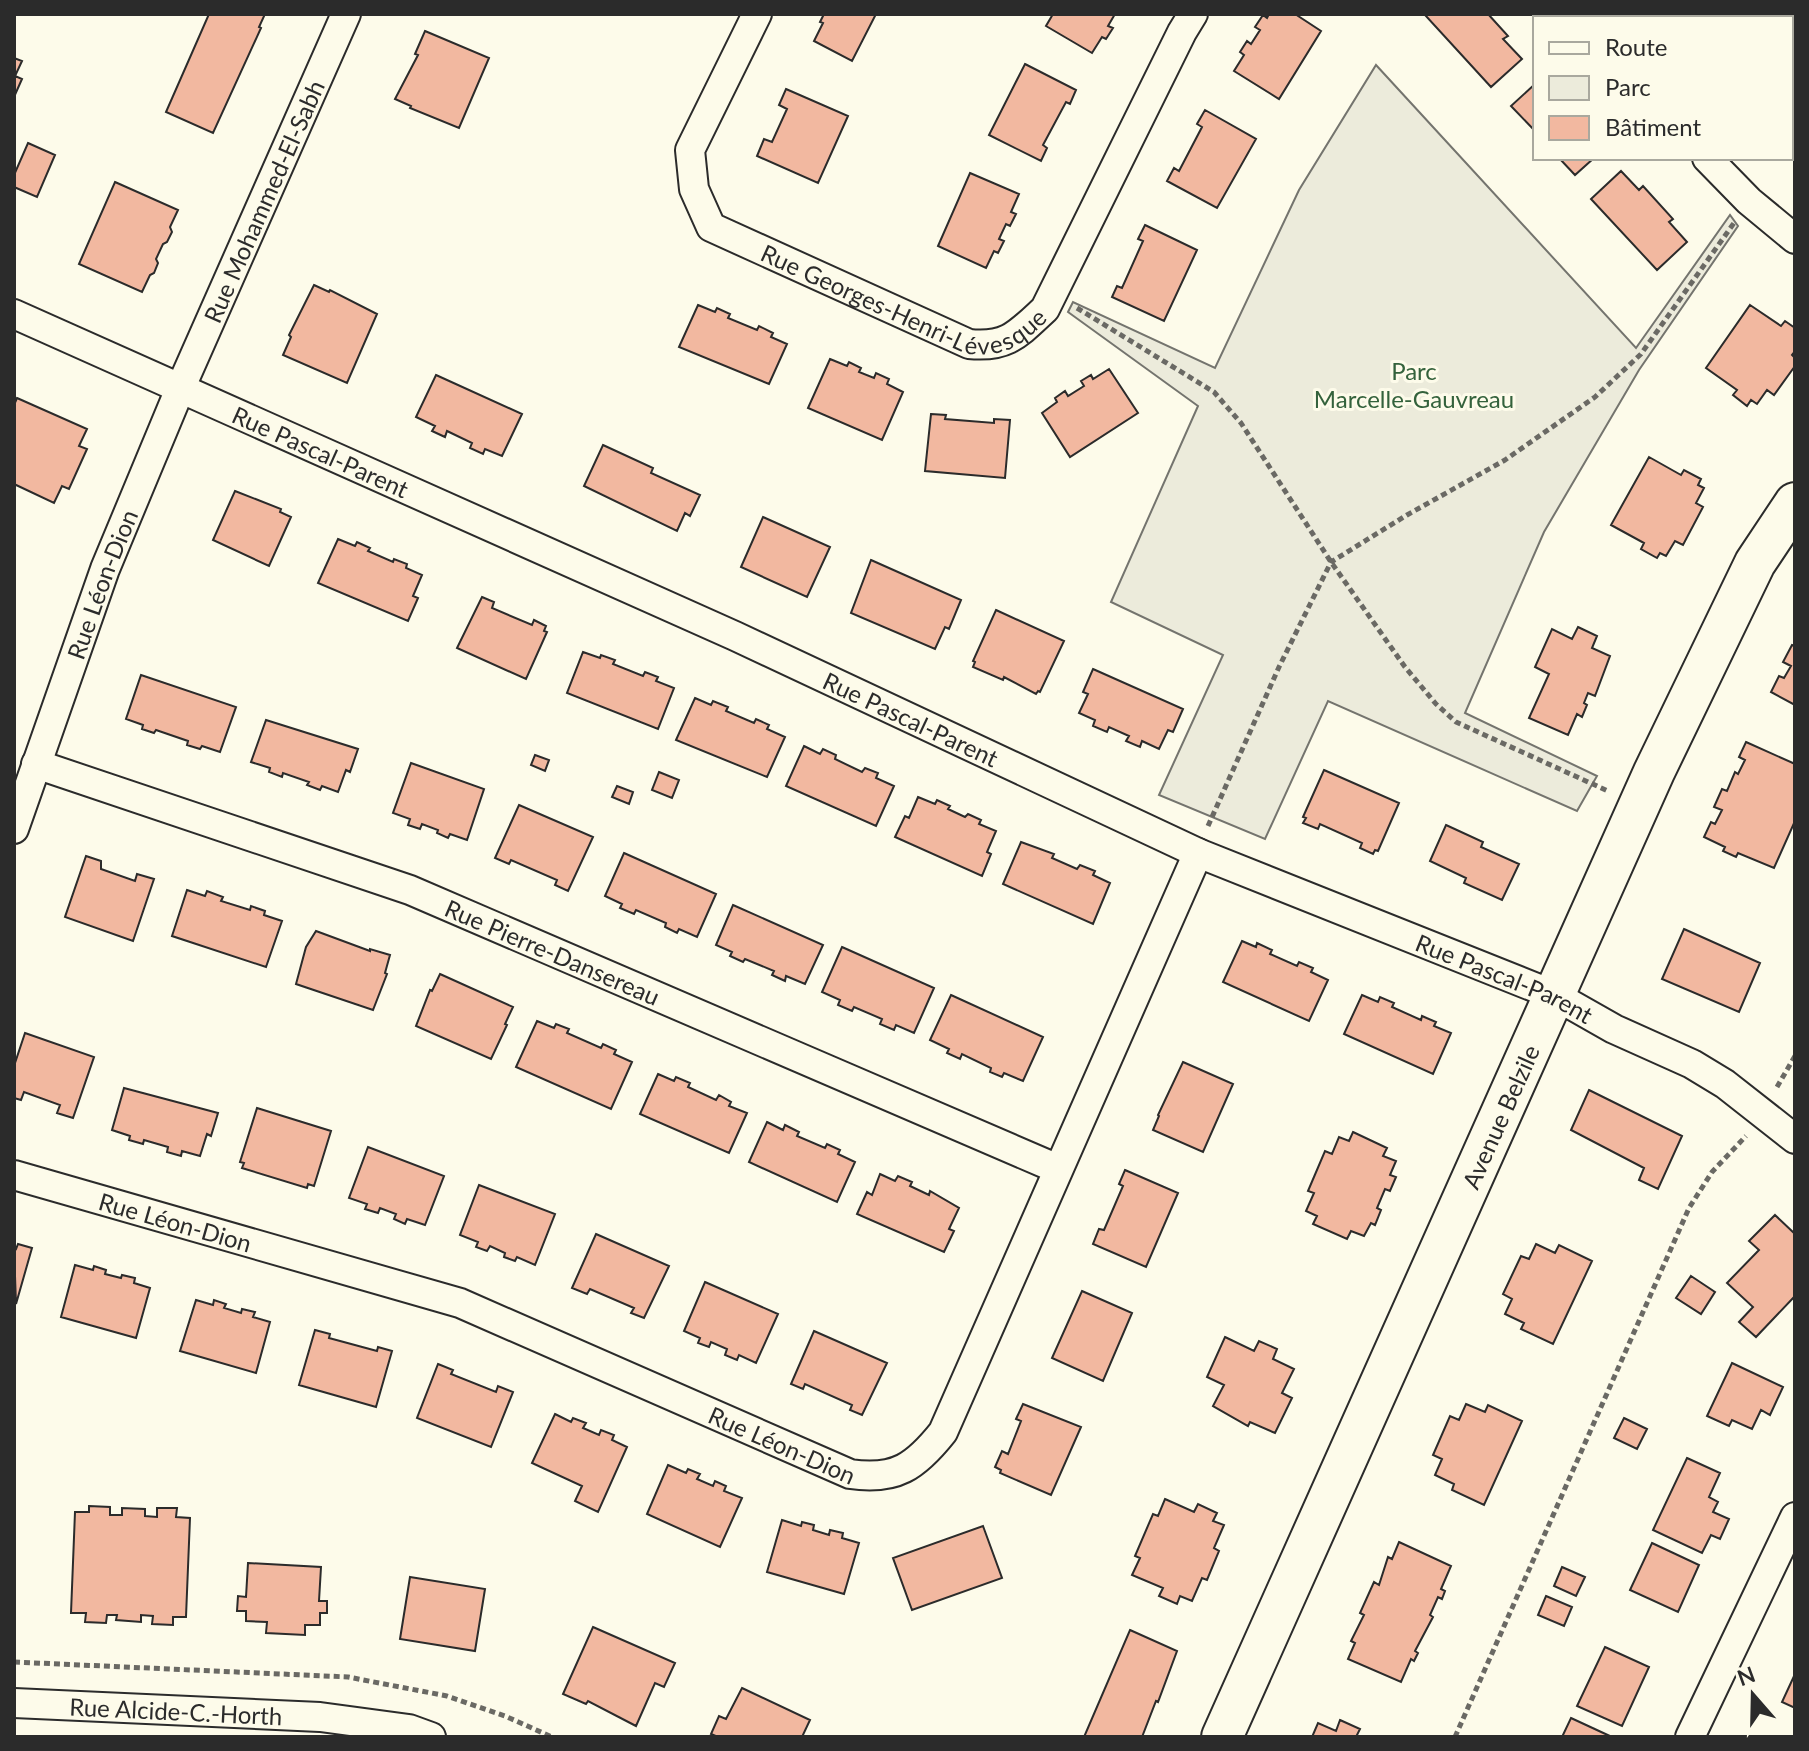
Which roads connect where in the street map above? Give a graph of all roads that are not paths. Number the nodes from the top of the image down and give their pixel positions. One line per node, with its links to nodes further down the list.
1 (346, 14): 7 (street, Rue Mohammed-El-Sabh)
2 (757, 14): 3 (street, Rue Georges-Henri-Lévesque)
3 (1193, 14)
4 (1709, 160): 5 (street)
5 (1795, 239)
6 (14, 314): 7 (street, Rue Pascal-Parent)
7 (180, 389): 9 (street, Rue Léon-Dion); 11 (street, Rue Pascal-Parent)
8 (1795, 503): 12 (street, Avenue Belzile)
9 (36, 764): 10 (street, Rue Léon-Dion); 14 (street, Rue Pierre-Dansereau)
10 (14, 829)
11 (1198, 853): 12 (street, Rue Pascal-Parent); 14 (street, Rue Léon-Dion)
12 (1554, 995): 13 (street, Rue Pascal-Parent); 19 (street, Avenue Belzile)
13 (1795, 1139)
14 (1058, 1169): 15 (street, Rue Léon-Dion)
15 (14, 1175)
16 (1795, 1517): 20 (street)
17 (14, 1703): 18 (street, Rue Alcide-C.-Horth)
18 (431, 1737)
19 (1222, 1737)
20 (1690, 1737)

